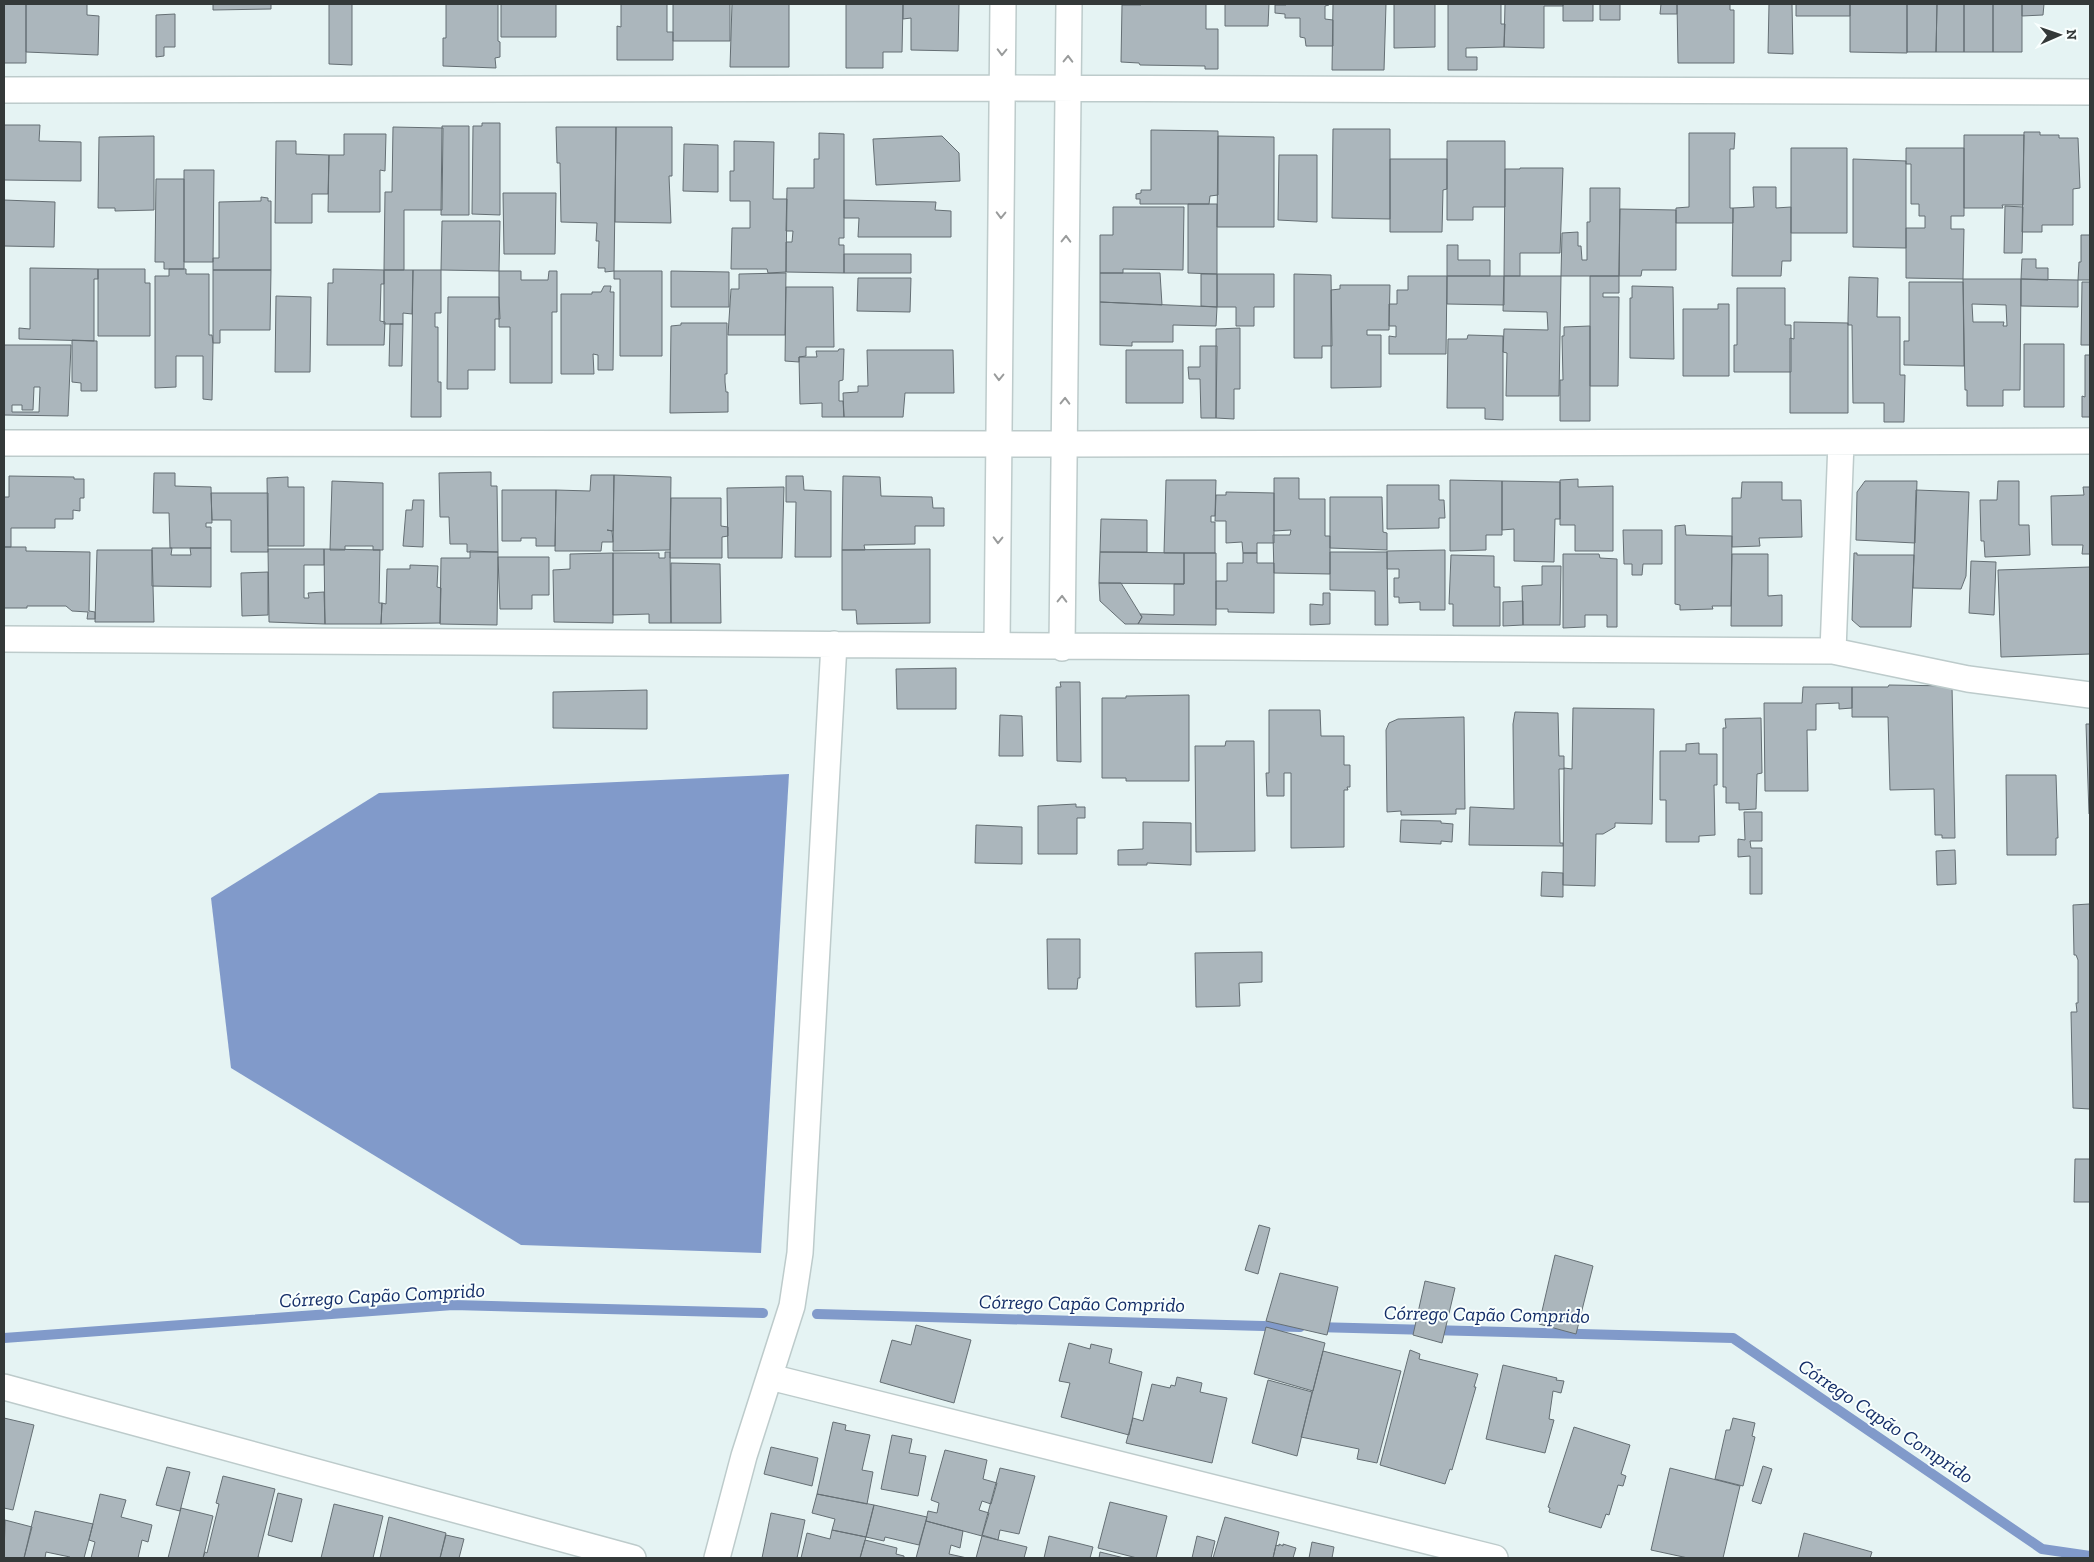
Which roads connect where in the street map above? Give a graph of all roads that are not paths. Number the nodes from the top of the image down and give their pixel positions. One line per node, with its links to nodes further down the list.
1 (1003, 4): 3 (street, one-way to 3)
2 (1069, 4): 4 (street, one-way to 2)
3 (1002, 88): 4 (street); 5 (street); 9 (street, one-way to 9)
4 (1068, 88): 6 (street); 11 (street, one-way to 4)
5 (4, 90)
6 (2090, 92)
7 (2090, 441): 8 (street)
8 (1841, 442): 11 (street); 16 (street)
9 (999, 443): 10 (street); 11 (street); 14 (street, one-way to 14)
10 (4, 444)
11 (1064, 444): 15 (street, one-way to 11)
12 (4, 639): 13 (street)
13 (834, 644): 14 (street); 18 (street)
14 (997, 645): 15 (street)
15 (1062, 648): 16 (street)
16 (1833, 652): 17 (street)
17 (2090, 695)
18 (770, 1377): 21 (street); 22 (street)
19 (4, 1387): 20 (street)
20 (633, 1558)
21 (718, 1558)
22 (1495, 1558)

